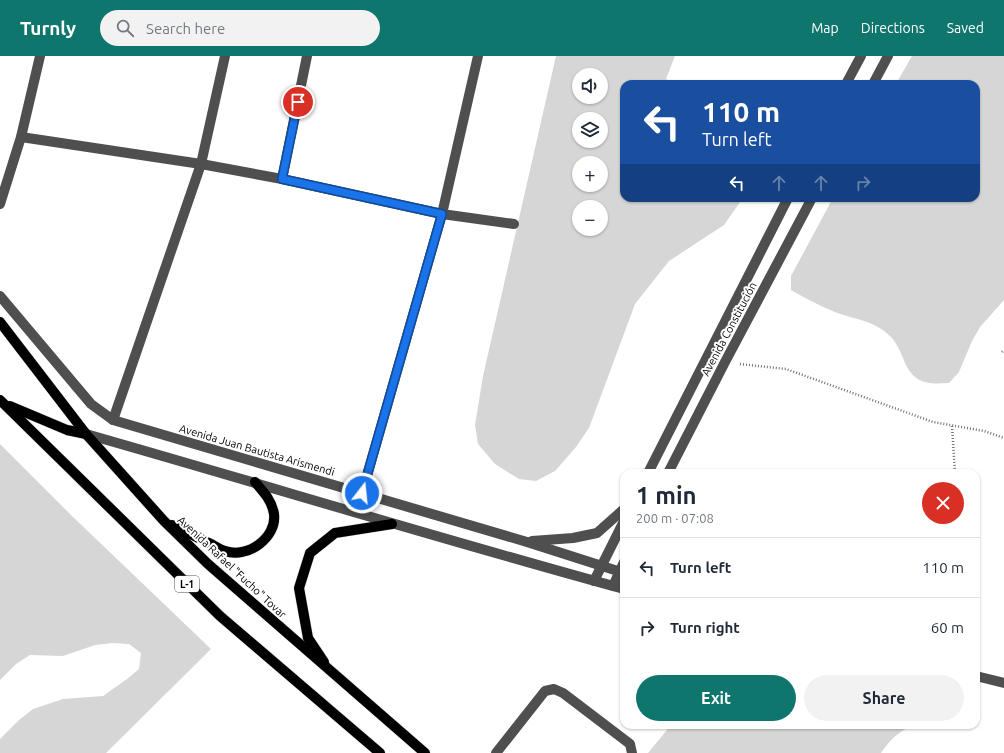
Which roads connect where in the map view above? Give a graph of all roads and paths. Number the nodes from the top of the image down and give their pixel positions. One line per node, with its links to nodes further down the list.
1 (40, 56): 9 (street)
2 (225, 56): 10 (street)
3 (307, 56): 11 (street)
4 (478, 56): 15 (street)
5 (861, 56): 7 (street)
6 (888, 56): 8 (street)
7 (848, 80)
8 (875, 80)
9 (21, 137): 10 (street); 14 (street)
10 (201, 164): 11 (street); 21 (street)
11 (282, 179): 15 (street)
12 (786, 202): 25 (street, Avenida Constitución)
13 (810, 202): 19 (street, Avenida Constitución)
14 (0, 204)
15 (442, 214): 16 (street); 29 (street)
16 (514, 224)
17 (0, 296): 21 (street, Avenida Juan Bautista Arismendi)
18 (0, 322): 23 (main road, Avenida Rafael "Fucho" Tovar / L-1)
19 (725, 362): 22 (path); 26 (street, Avenida Constitución)
20 (2, 402): 23 (main road); 44 (main road, L-1)
21 (113, 420): 29 (street, Avenida Juan Bautista Arismendi)
22 (952, 426): 24 (path); 27 (path)
23 (86, 434): 28 (street); 31 (main road, Avenida Rafael "Fucho" Tovar / L-1)
24 (1004, 438)
25 (650, 469)
26 (670, 469)
27 (955, 469)
28 (255, 482): 31 (main road, L-1); 32 (street)
29 (362, 493): 34 (street, Avenida Juan Bautista Arismendi)
30 (620, 513): 34 (street)
31 (164, 521): 41 (main road, Avenida Rafael "Fucho" Tovar / L-1)
32 (392, 524): 38 (street); 41 (main road)
33 (620, 529): 35 (street)
34 (527, 542): 35 (street, Avenida Juan Bautista Arismendi)
35 (602, 566): 36 (street, Avenida Juan Bautista Arismendi); 38 (street)
36 (620, 569)
37 (620, 574): 39 (street)
38 (594, 581): 39 (street)
39 (613, 586): 40 (street)
40 (620, 588)
41 (334, 675): 45 (main road, Avenida Rafael "Fucho" Tovar / L-1)
42 (980, 677): 43 (street)
43 (1004, 683)
44 (380, 753)
45 (425, 753)
46 (496, 753): 47 (street)
47 (632, 753)

